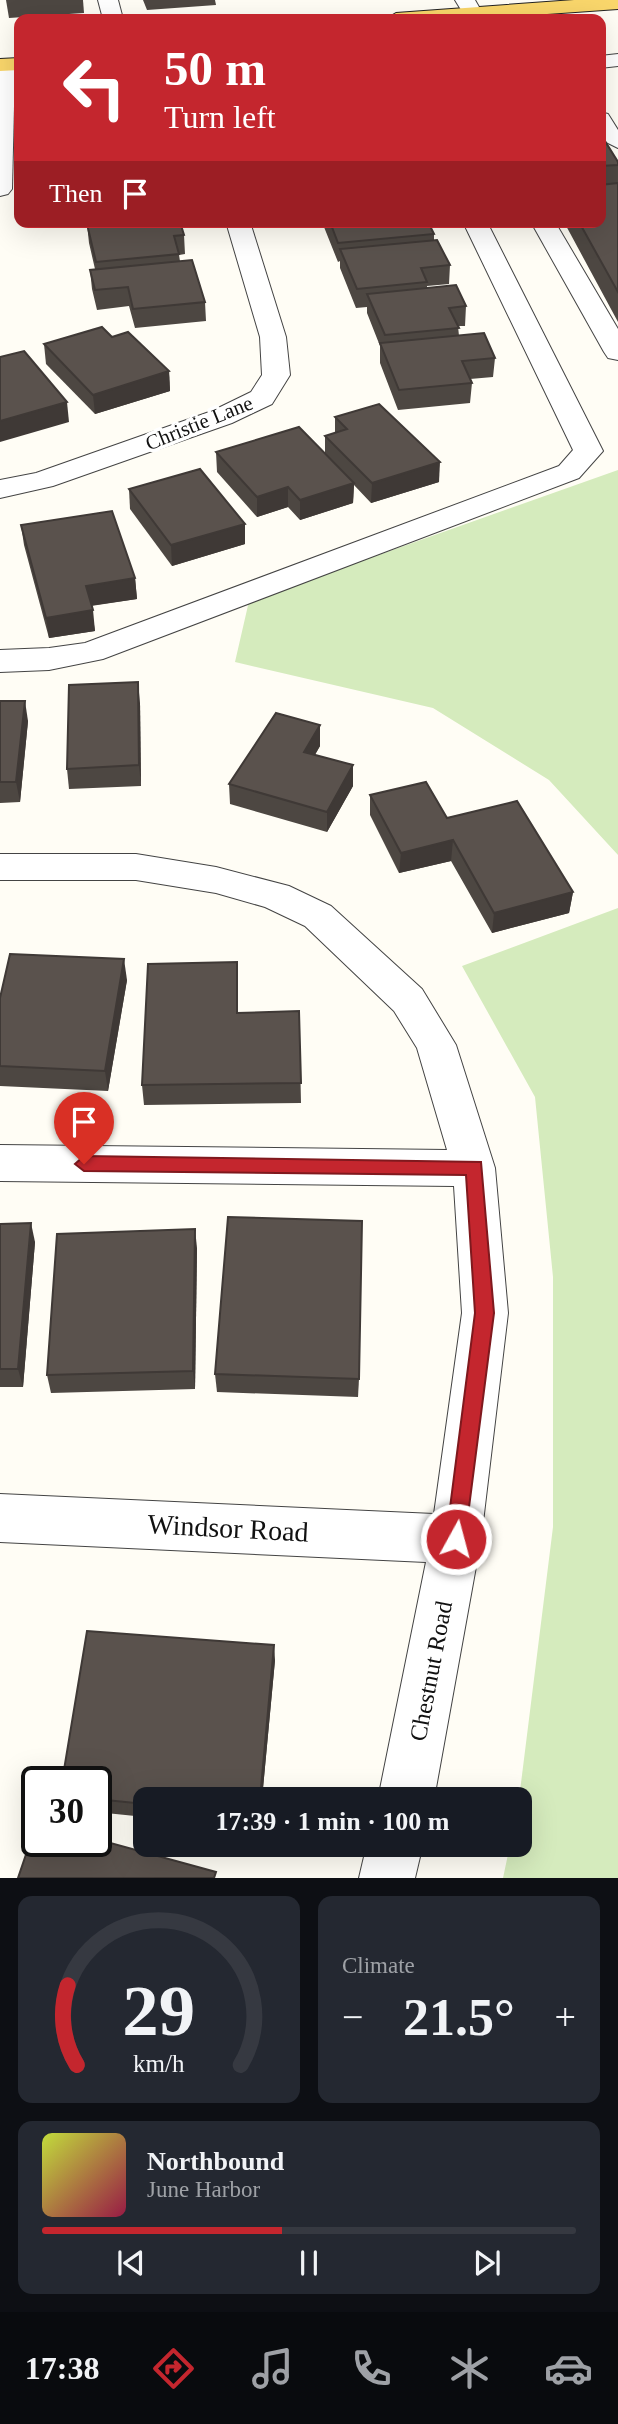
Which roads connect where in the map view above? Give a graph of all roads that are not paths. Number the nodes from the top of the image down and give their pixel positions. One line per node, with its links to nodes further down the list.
1 (618, 3): 2 (main road)
2 (469, 7): 3 (main road)
3 (426, 14)
4 (6, 59): 5 (street)
5 (0, 189)
6 (240, 228): 10 (street, Christie Lane)
7 (478, 228): 11 (street)
8 (546, 228): 9 (street)
9 (618, 352)
10 (0, 489)
11 (0, 661)
12 (0, 867): 14 (street, Chestnut Road)
13 (0, 1163): 14 (street)
14 (474, 1168): 16 (street, Chestnut Road)
15 (0, 1518): 16 (street, Windsor Road)
16 (456, 1539): 17 (street, Chestnut Road)
17 (408, 1787)
18 (393, 1857): 19 (street)
19 (387, 1878)

